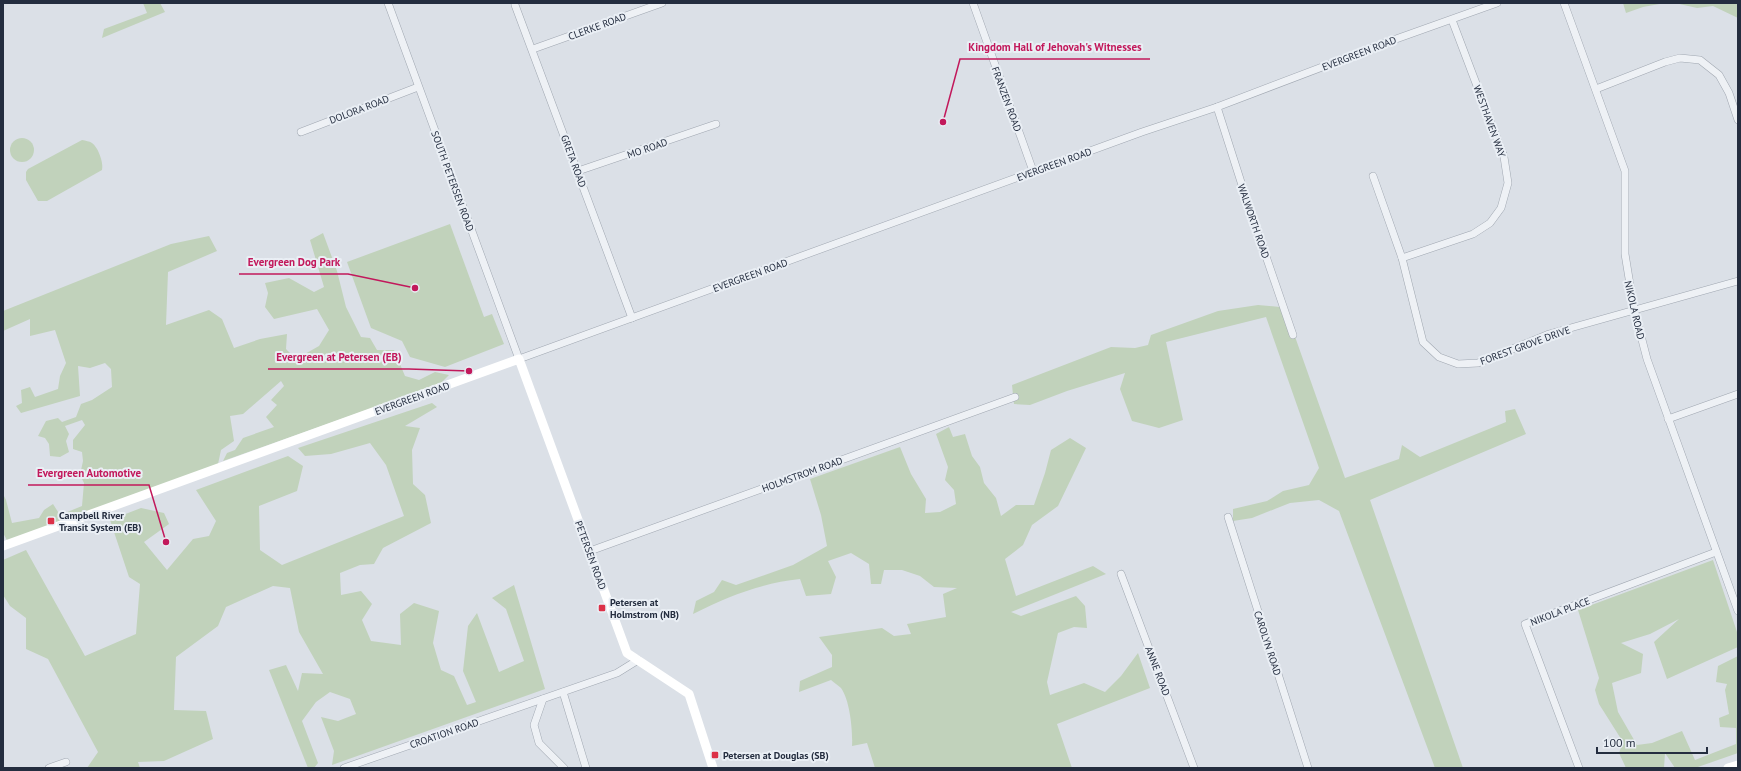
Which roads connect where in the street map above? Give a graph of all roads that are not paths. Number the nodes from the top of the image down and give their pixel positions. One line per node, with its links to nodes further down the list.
1 (388, 3): 9 (street, SOUTH PETERSEN ROAD)
2 (662, 3): 8 (street, CLERKE ROAD)
3 (972, 3): 16 (street, FRANZEN ROAD)
4 (1497, 3): 7 (street, EVERGREEN ROAD)
5 (1564, 3): 10 (street, NIKOLA ROAD)
6 (515, 5): 8 (street, GRETA ROAD)
7 (1452, 20): 11 (street, EVERGREEN ROAD); 18 (street, WESTHAVEN WAY)
8 (533, 49): 15 (street, GRETA ROAD)
9 (418, 87): 14 (street, DOLORA ROAD); 23 (street, SOUTH PETERSEN ROAD)
10 (1596, 89): 12 (street); 20 (street, NIKOLA ROAD)
11 (1218, 106): 16 (street, EVERGREEN ROAD); 22 (street, WALWORTH ROAD)
12 (1738, 120)
13 (716, 124): 15 (street, MO ROAD)
14 (301, 132)
15 (578, 171): 21 (street, GRETA ROAD)
16 (1033, 171): 21 (street, EVERGREEN ROAD)
17 (1373, 176): 18 (street, FOREST GROVE DRIVE)
18 (1402, 258): 20 (street, FOREST GROVE DRIVE)
19 (1738, 281): 20 (street, FOREST GROVE DRIVE)
20 (1634, 309): 26 (street, NIKOLA ROAD)
21 (632, 318): 23 (street, EVERGREEN ROAD)
22 (1292, 335)
23 (519, 359): 28 (street, EVERGREEN ROAD); 29 (street, PETERSEN ROAD)
24 (1738, 394): 26 (street)
25 (1015, 397): 29 (street, HOLMSTROM ROAD)
26 (1668, 419): 30 (street, NIKOLA ROAD)
27 (1228, 517): 44 (street, CAROLYN ROAD)
28 (3, 546)
29 (590, 551): 33 (street, PETERSEN ROAD)
30 (1716, 552): 32 (street, NIKOLA ROAD); 45 (street, NIKOLA PLACE)
31 (1121, 574): 43 (street, ANNE ROAD)
32 (1738, 611)
33 (638, 660): 34 (street, CROATION ROAD); 42 (street, PETERSEN ROAD)
34 (563, 692): 35 (street, CROATION ROAD); 41 (street)
35 (543, 698): 39 (street, CROATION ROAD); 40 (street)
36 (66, 762): 38 (street)
37 (1738, 765): 46 (street)
38 (49, 768)
39 (344, 768)
40 (564, 768)
41 (586, 768)
42 (713, 768)
43 (1194, 768)
44 (1308, 768)
45 (1579, 768)
46 (1728, 768)

